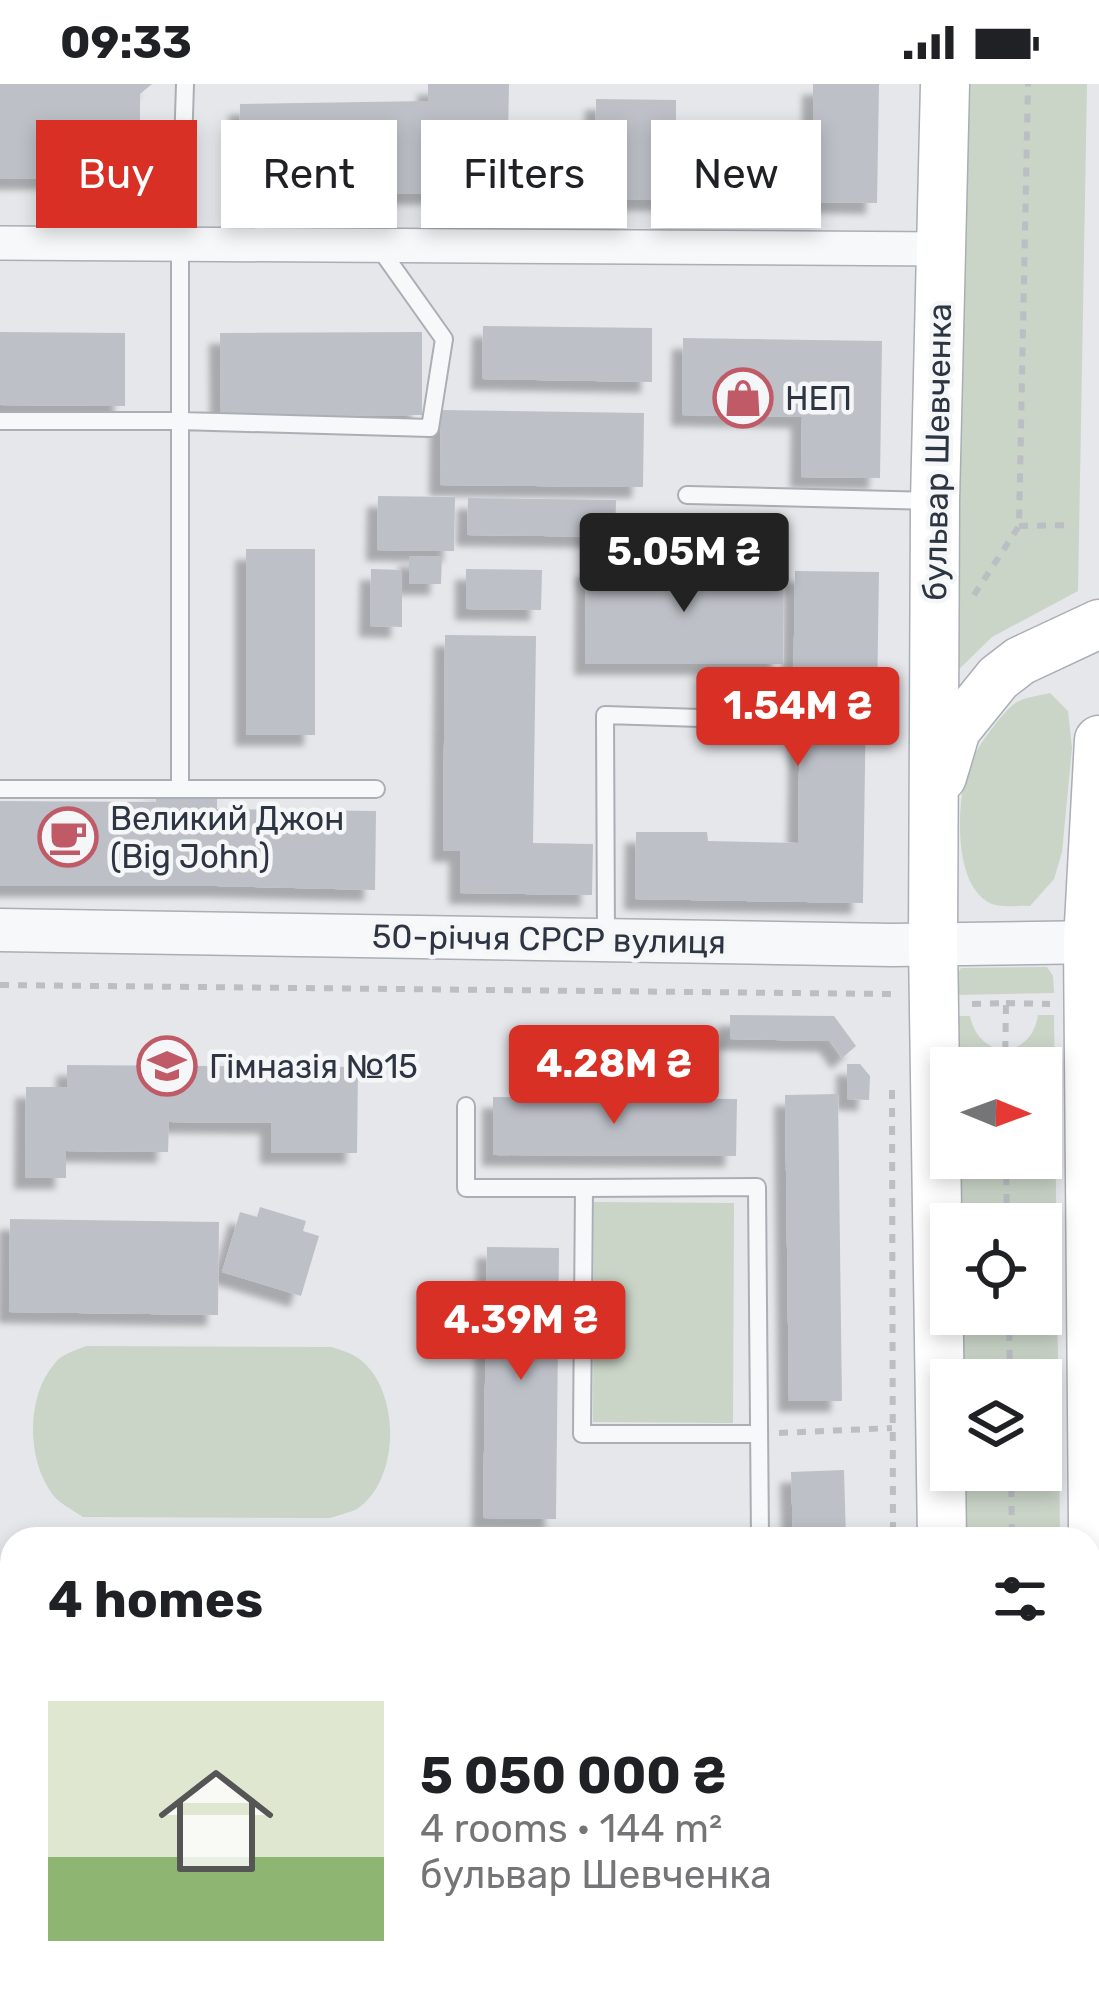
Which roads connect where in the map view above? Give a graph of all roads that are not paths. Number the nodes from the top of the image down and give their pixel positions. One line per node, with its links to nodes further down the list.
1 (185, 84): 4 (lane)
2 (945, 84): 6 (main road, бульвар Шевченка)
3 (0, 243): 4 (street)
4 (180, 244): 5 (street); 8 (lane)
5 (378, 246): 6 (street); 8 (lane)
6 (942, 249): 10 (main road, бульвар Шевченка)
7 (0, 421): 8 (lane)
8 (180, 421): 15 (lane)
9 (687, 495): 10 (lane)
10 (935, 501): 17 (main road, бульвар Шевченка)
11 (1099, 624): 17 (main road)
12 (765, 720): 20 (lane)
13 (1099, 740): 21 (main road)
14 (0, 789): 15 (lane)
15 (180, 789): 16 (lane)
16 (376, 789)
17 (934, 798): 22 (main road, бульвар Шевченка)
18 (1099, 891): 21 (main road)
19 (0, 930): 20 (street, 50-річчя СРСР вулиця)
20 (606, 940): 22 (street, 50-річчя СРСР вулиця)
21 (1094, 942): 22 (street, 50-річчя СРСР вулиця); 28 (main road)
22 (933, 944): 27 (main road, бульвар Шевченка)
23 (466, 1106): 24 (lane)
24 (584, 1188): 25 (lane); 25 (lane)
25 (758, 1434): 26 (lane)
26 (760, 1527)
27 (942, 1527)
28 (1096, 1527)

